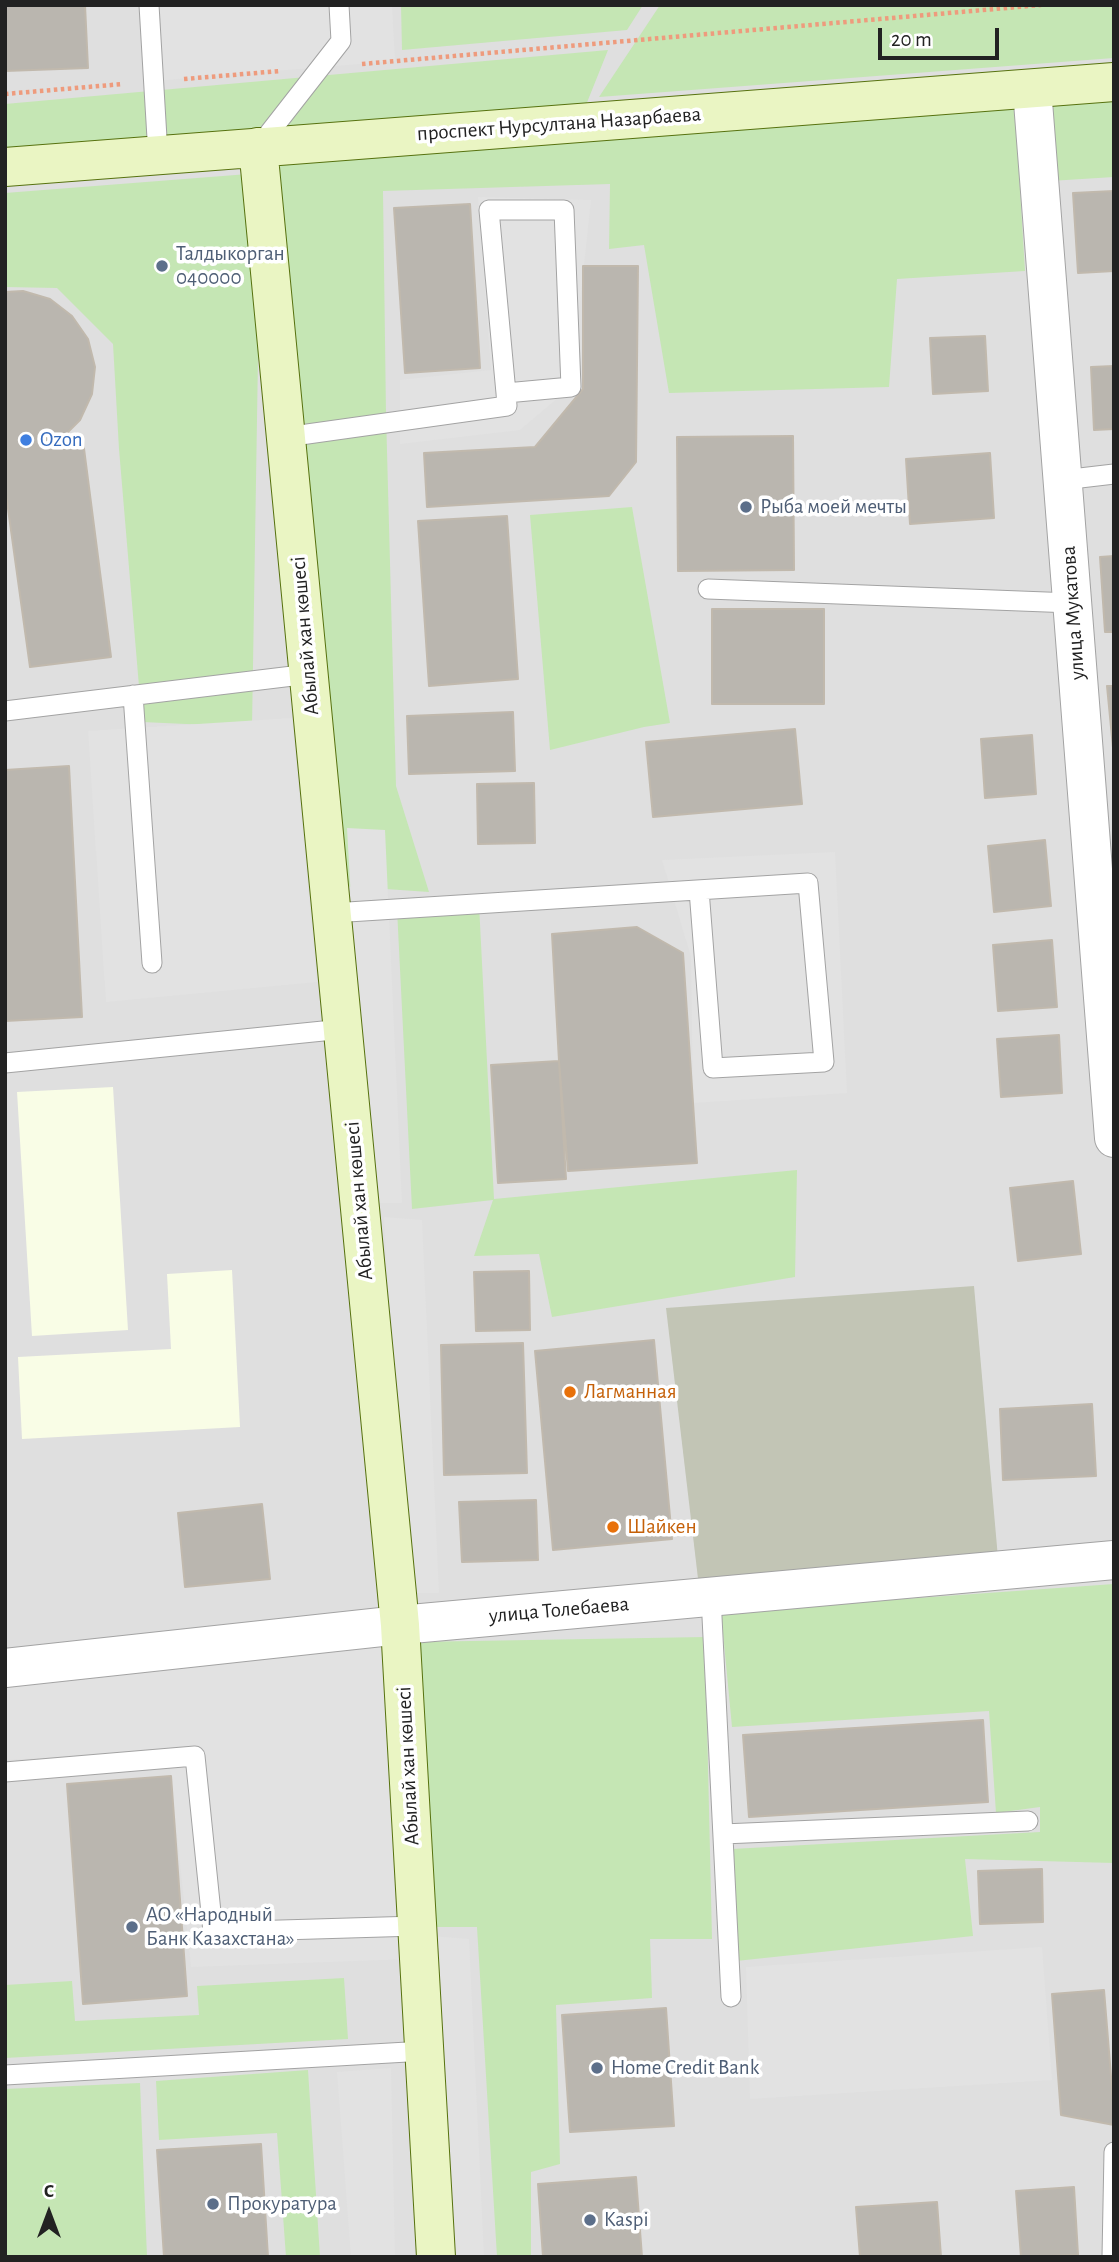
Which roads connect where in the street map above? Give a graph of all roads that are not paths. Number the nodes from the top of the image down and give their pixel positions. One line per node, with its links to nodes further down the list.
1 (149, 5): 6 (lane)
2 (339, 5): 5 (lane)
3 (1114, 82): 4 (main road, проспект Нурсултана Назарбаева)
4 (1032, 89): 5 (main road, проспект Нурсултана Назарбаева); 11 (street, улица Мукатова)
5 (258, 146): 6 (main road, проспект Нурсултана Назарбаева); 9 (main road, Абылай хан көшесі)
6 (158, 155): 7 (main road, проспект Нурсултана Назарбаева)
7 (5, 167)
8 (506, 393): 8 (lane); 9 (lane)
9 (286, 437): 14 (main road, Абылай хан көшесі)
10 (1114, 474): 11 (lane)
11 (1063, 480): 13 (street, улица Мукатова)
12 (708, 589): 13 (lane)
13 (1072, 603): 22 (street, улица Мукатова)
14 (309, 674): 15 (lane); 18 (main road, Абылай хан көшесі)
15 (133, 695): 16 (lane); 19 (lane)
16 (5, 711)
17 (699, 890): 17 (lane); 18 (lane)
18 (332, 913): 20 (main road, Абылай хан көшесі)
19 (152, 963)
20 (343, 1029): 21 (lane); 25 (main road, Абылай хан көшесі)
21 (5, 1063)
22 (1114, 1138)
23 (1114, 1560): 24 (street, улица Толебаева)
24 (711, 1597): 25 (street, улица Толебаева); 29 (lane)
25 (400, 1625): 26 (street, улица Толебаева); 30 (main road, Абылай хан көшесі)
26 (5, 1668)
27 (5, 1772): 30 (lane)
28 (1028, 1821): 29 (lane)
29 (723, 1834): 31 (lane)
30 (417, 1926): 32 (main road, Абылай хан көшесі)
31 (731, 1997)
32 (425, 2051): 33 (lane); 35 (main road, Абылай хан көшесі)
33 (5, 2075)
34 (1114, 2152): 36 (lane)
35 (436, 2257)
36 (1112, 2257)

